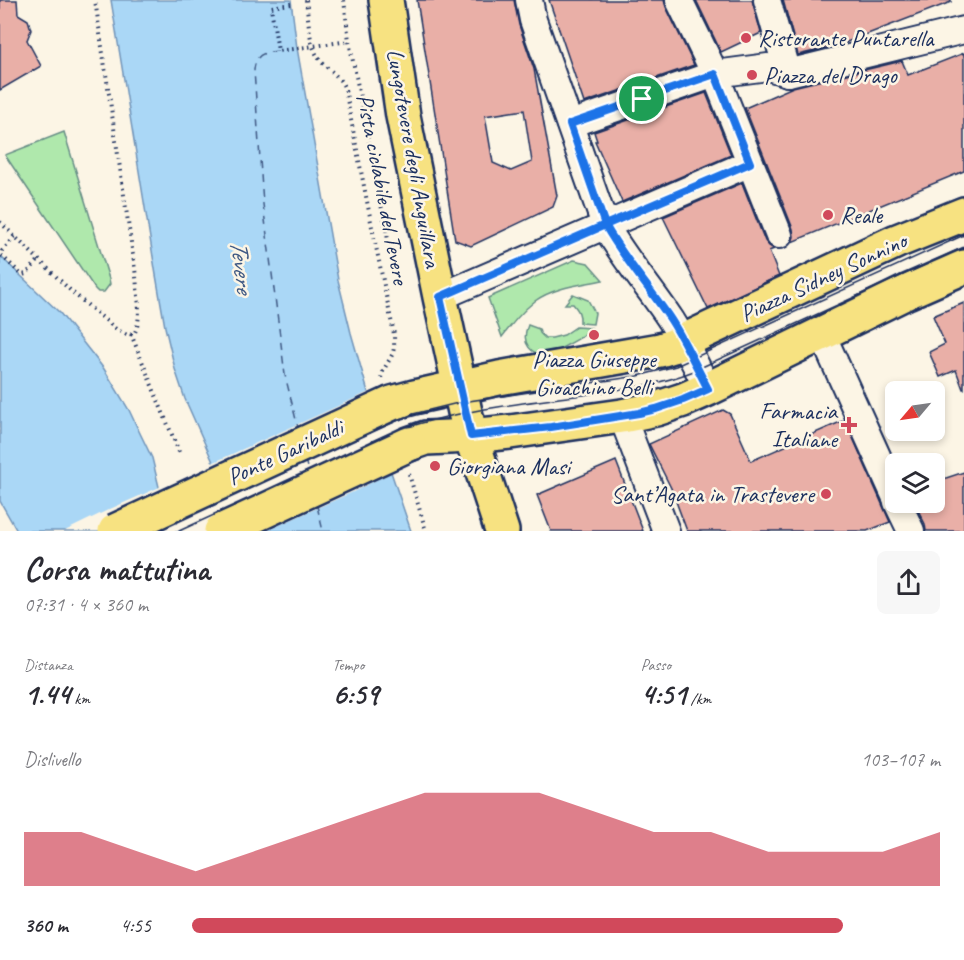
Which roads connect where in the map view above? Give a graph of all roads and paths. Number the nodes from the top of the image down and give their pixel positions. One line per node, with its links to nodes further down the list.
1 (95, 0): 25 (path)
2 (306, 0): 11 (path)
3 (344, 0): 10 (path)
4 (386, 0): 24 (main road, Lungotevere degli Anguillara)
5 (529, 0): 14 (street)
6 (679, 0): 13 (street)
7 (767, 0): 12 (street)
8 (291, 4): 11 (path)
9 (964, 30): 12 (street)
10 (349, 41): 11 (path); 23 (path)
11 (312, 46): 30 (path, Pista ciclabile del Tevere)
12 (788, 73): 13 (street)
13 (715, 74): 14 (street); 15 (street)
14 (570, 124): 18 (street)
15 (750, 163): 18 (street); 19 (street)
16 (964, 214): 26 (main road, Piazza Sidney Sonnino)
17 (0, 222): 20 (path)
18 (605, 225): 24 (street); 26 (street)
19 (779, 235)
20 (15, 237): 21 (path); 21 (path)
21 (39, 260): 25 (path)
22 (964, 267): 29 (main road, Piazza Sidney Sonnino)
23 (396, 275)
24 (440, 297): 28 (main road, Lungotevere degli Anguillara)
25 (131, 334): 33 (path)
26 (684, 342): 28 (main road); 29 (street)
27 (826, 343): 35 (street)
28 (459, 386): 30 (main road, Ponte Garibaldi); 32 (main road, Lungotevere degli Anguillara)
29 (708, 389): 31 (main road)
30 (387, 393): 36 (main road, Ponte Garibaldi, bridge)
31 (622, 416): 32 (main road); 40 (street)
32 (471, 436): 34 (main road, Ponte Garibaldi); 39 (main road, Lungotevere degli Anguillara)
33 (179, 452)
34 (408, 455): 37 (main road, Ponte Garibaldi, bridge); 38 (path)
35 (885, 475)
36 (115, 531)
37 (221, 531)
38 (426, 531)
39 (502, 531)
40 (666, 531)

